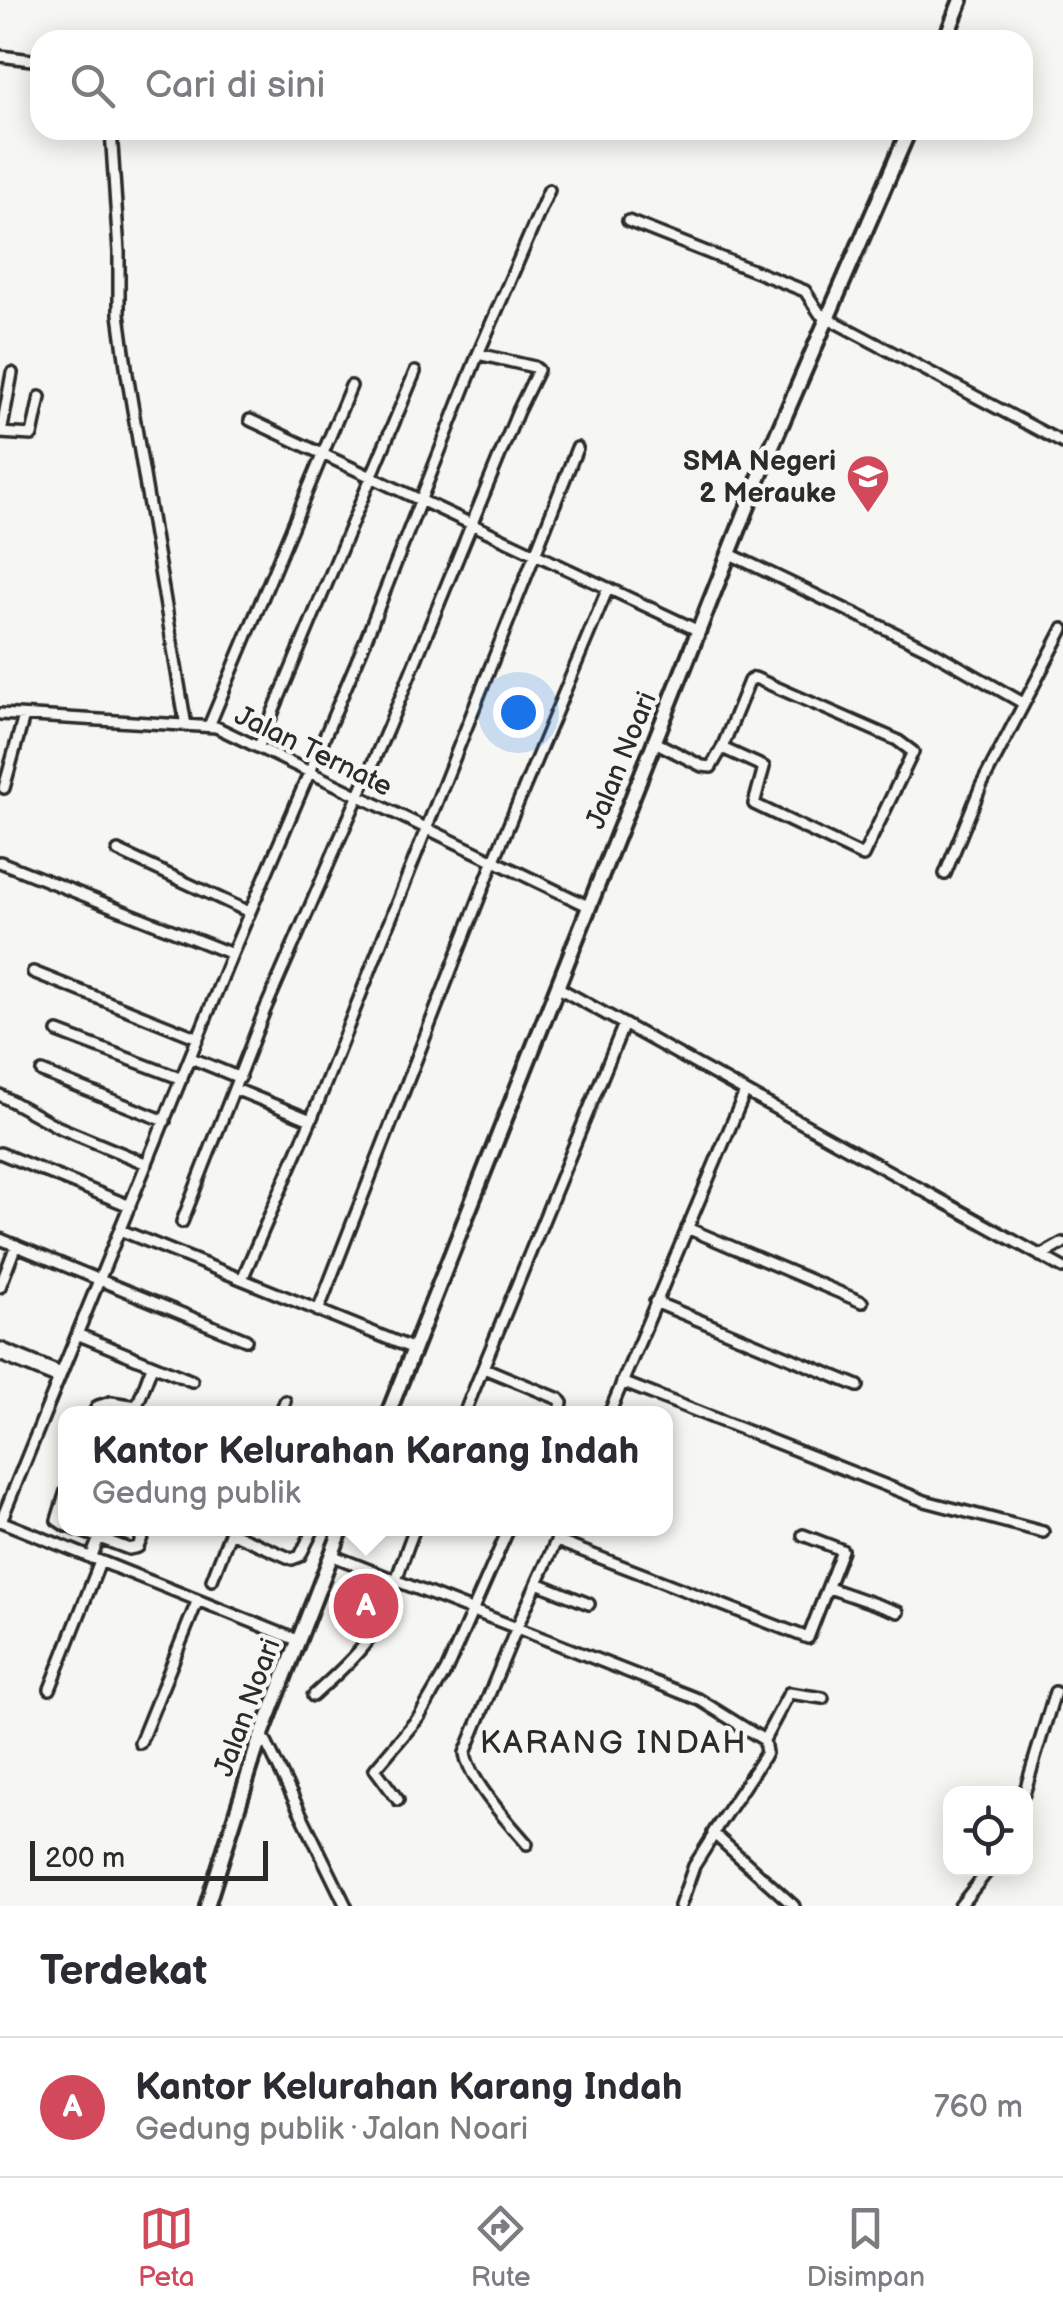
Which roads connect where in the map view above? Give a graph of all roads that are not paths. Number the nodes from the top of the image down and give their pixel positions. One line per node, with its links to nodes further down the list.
1 (962, 0): 2 (street)
2 (949, 30)
3 (0, 56): 4 (street)
4 (30, 60)
5 (111, 140): 31 (street)
6 (905, 140): 9 (street, Jalan Noari)
7 (549, 190): 10 (street)
8 (628, 221): 9 (street)
9 (830, 316): 17 (street); 24 (street, Jalan Noari)
10 (478, 354): 21 (street); 22 (street)
11 (12, 372): 16 (street)
12 (415, 372): 20 (street)
13 (351, 386): 19 (street)
14 (40, 397): 16 (street)
15 (250, 420): 19 (street)
16 (1, 433)
17 (1063, 442)
18 (576, 448): 23 (street)
19 (322, 454): 20 (street); 32 (street)
20 (372, 478): 21 (street); 34 (street)
21 (421, 500): 22 (street); 36 (street)
22 (472, 524): 23 (street); 38 (street)
23 (536, 554): 25 (street); 39 (street)
24 (730, 554): 27 (street, Jalan Noari); 28 (street)
25 (608, 588): 27 (street); 41 (street)
26 (1063, 629): 28 (street)
27 (699, 631): 33 (street, Jalan Noari)
28 (1024, 703): 43 (street)
29 (0, 714): 30 (street, Jalan Ternate)
30 (24, 716): 31 (street, Jalan Ternate); 37 (street)
31 (186, 726): 32 (street, Jalan Ternate)
32 (209, 726): 34 (street, Jalan Ternate)
33 (653, 741): 35 (street); 44 (street, Jalan Noari)
34 (259, 746): 36 (street, Jalan Ternate)
35 (722, 748): 35 (street)
36 (308, 771): 38 (street, Jalan Ternate); 45 (street)
37 (4, 788)
38 (359, 796): 39 (street, Jalan Ternate); 54 (street)
39 (424, 828): 41 (street, Jalan Ternate); 59 (street)
40 (118, 851): 45 (street)
41 (494, 860): 44 (street, Jalan Ternate); 77 (street)
42 (0, 862): 46 (street)
43 (945, 874)
44 (588, 906): 48 (street, Jalan Noari)
45 (250, 912): 46 (street)
46 (232, 954): 51 (street)
47 (33, 972): 51 (street)
48 (556, 988): 49 (street); 80 (street, Jalan Noari)
49 (624, 1024): 57 (street); 83 (street)
50 (58, 1032): 55 (street)
51 (198, 1038): 52 (street)
52 (191, 1058): 54 (street); 55 (street)
53 (42, 1072): 60 (street)
54 (240, 1078): 56 (street)
55 (182, 1079): 60 (street)
56 (235, 1089): 59 (street); 64 (street)
57 (745, 1092): 65 (street); 70 (street)
58 (0, 1095): 62 (street)
59 (311, 1120): 72 (street)
60 (165, 1121): 62 (street)
61 (0, 1153): 63 (street)
62 (148, 1164): 63 (street)
63 (130, 1206): 66 (street)
64 (182, 1222)
65 (686, 1228): 75 (street); 76 (street)
66 (120, 1230): 72 (street); 73 (street)
67 (0, 1239): 69 (street)
68 (1063, 1242): 70 (street)
69 (16, 1246): 73 (street); 74 (street)
70 (1040, 1256): 71 (street)
71 (1063, 1268)
72 (242, 1279): 77 (street)
73 (98, 1281): 78 (street); 79 (street)
74 (0, 1288)
75 (656, 1302): 86 (street); 87 (street)
76 (862, 1302)
77 (318, 1311): 80 (street)
78 (77, 1334): 82 (street); 84 (street)
79 (246, 1340)
80 (414, 1349): 93 (street, Jalan Noari)
81 (1, 1356): 84 (street)
82 (152, 1366): 85 (street); 91 (street)
83 (484, 1368): 94 (street); 95 (street)
84 (60, 1376): 97 (street)
85 (192, 1381)
86 (622, 1382): 96 (street); 99 (street)
87 (858, 1386)
88 (285, 1402): 92 (street)
89 (98, 1406): 90 (street)
90 (124, 1406)
91 (139, 1406)
92 (283, 1406)
93 (391, 1406)
94 (467, 1406)
95 (561, 1406)
96 (612, 1406)
97 (5, 1497): 98 (street)
98 (1, 1521): 113 (street)
99 (1043, 1532)
100 (804, 1535): 117 (street)
101 (100, 1536): 113 (street)
102 (108, 1536): 103 (street)
103 (142, 1536)
104 (229, 1536): 115 (street)
105 (244, 1536): 106 (street)
106 (310, 1536)
107 (339, 1536): 112 (street, Jalan Noari)
108 (412, 1536): 114 (street)
109 (506, 1536): 120 (street)
110 (558, 1536): 111 (street)
111 (556, 1541): 116 (street); 117 (street)
112 (331, 1555): 114 (street); 123 (street, Jalan Noari)
113 (95, 1560): 118 (street); 124 (street)
114 (394, 1578): 120 (street); 126 (street)
115 (212, 1580)
116 (537, 1583): 119 (street); 122 (street)
117 (829, 1588): 121 (street)
118 (197, 1602): 123 (street); 130 (street)
119 (589, 1604)
120 (474, 1610): 122 (street); 132 (street)
121 (898, 1612)
122 (516, 1627): 129 (street); 134 (street)
123 (297, 1640): 128 (street, Jalan Noari)
124 (50, 1689)
125 (1055, 1692): 131 (street)
126 (313, 1696)
127 (823, 1698): 129 (street)
128 (262, 1734): 136 (street, Jalan Noari); 137 (street)
129 (764, 1740): 133 (street)
130 (140, 1743)
131 (1026, 1786)
132 (398, 1800)
133 (714, 1836): 138 (street); 139 (street)
134 (527, 1844)
135 (984, 1876): 140 (street)
136 (207, 1906)
137 (346, 1906)
138 (680, 1906)
139 (794, 1906)
140 (960, 1906)

